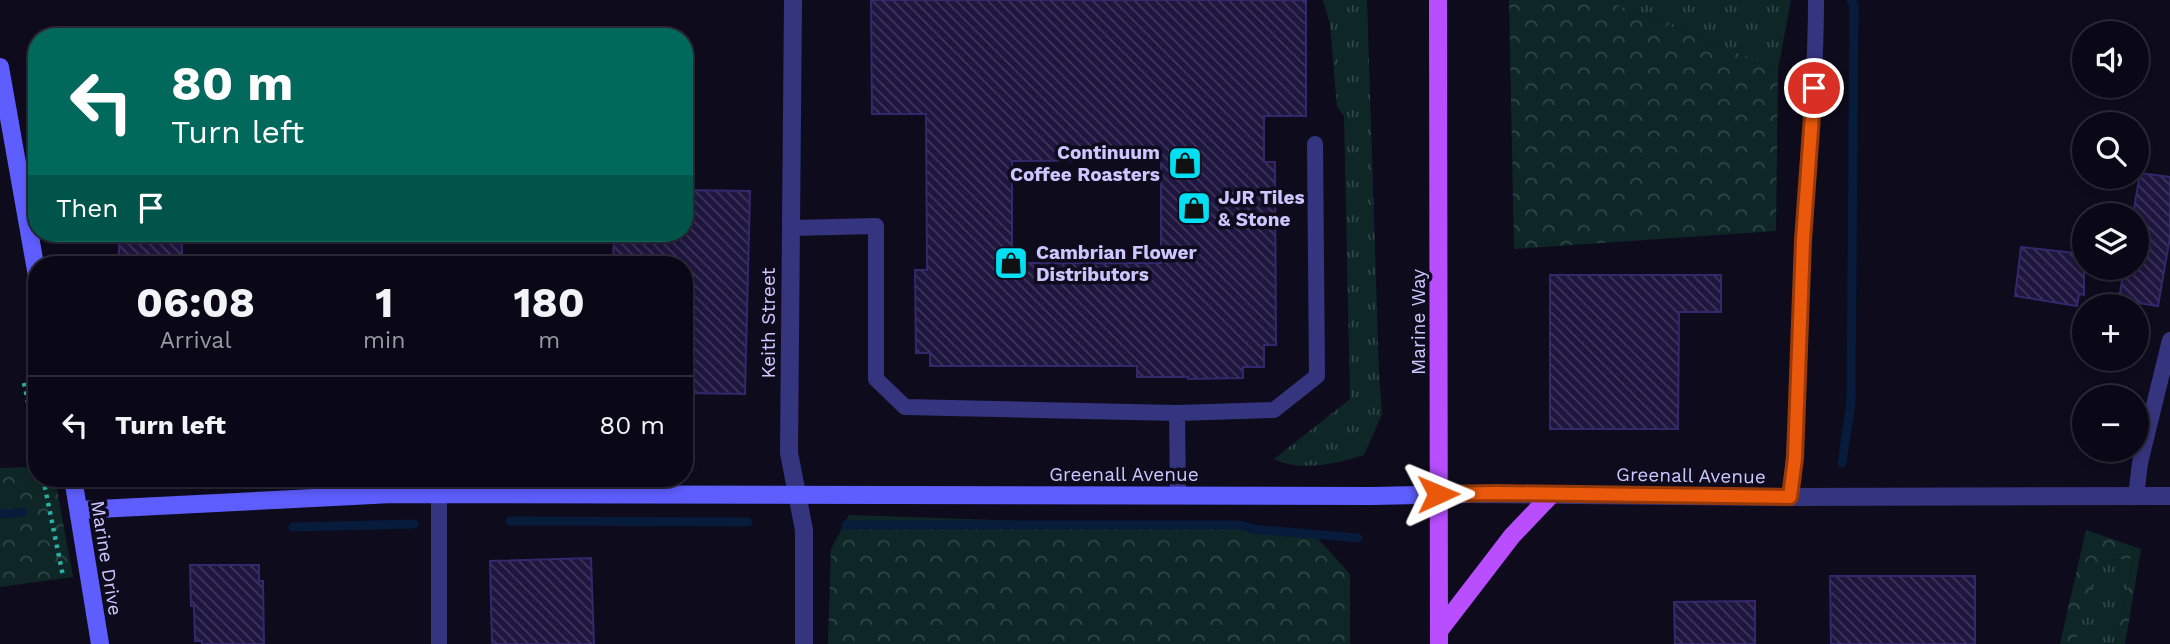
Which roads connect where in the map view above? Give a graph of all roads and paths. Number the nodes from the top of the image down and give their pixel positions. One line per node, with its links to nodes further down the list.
1 (793, 0): 7 (street, Keith Street)
2 (1438, 0): 15 (main road, Marine Way)
3 (1816, 0): 21 (lane)
4 (0, 67): 6 (street)
5 (1315, 144): 11 (lane)
6 (28, 225)
7 (790, 228): 11 (lane); 18 (street, Keith Street)
8 (2170, 340): 19 (lane)
9 (24, 383): 10 (path)
10 (28, 402)
11 (1177, 413): 14 (lane)
12 (45, 487): 23 (path)
13 (75, 487): 22 (street, Marine Drive)
14 (1178, 494): 15 (street, Greenall Avenue); 18 (street, Greenall Avenue)
15 (1438, 494): 16 (street, Greenall Avenue); 24 (main road, Marine Way)
16 (1552, 494): 21 (street, Greenall Avenue); 24 (main road)
17 (439, 495): 18 (street, Greenall Avenue); 22 (street, Greenall Avenue); 26 (lane)
18 (797, 496): 27 (street, Keith Street)
19 (2136, 496): 20 (street, Greenall Avenue); 21 (street, Greenall Avenue)
20 (2170, 496)
21 (1790, 497)
22 (79, 510): 25 (street, Marine Drive)
23 (63, 579)
24 (1439, 637)
25 (100, 644)
26 (439, 644)
27 (804, 644)

